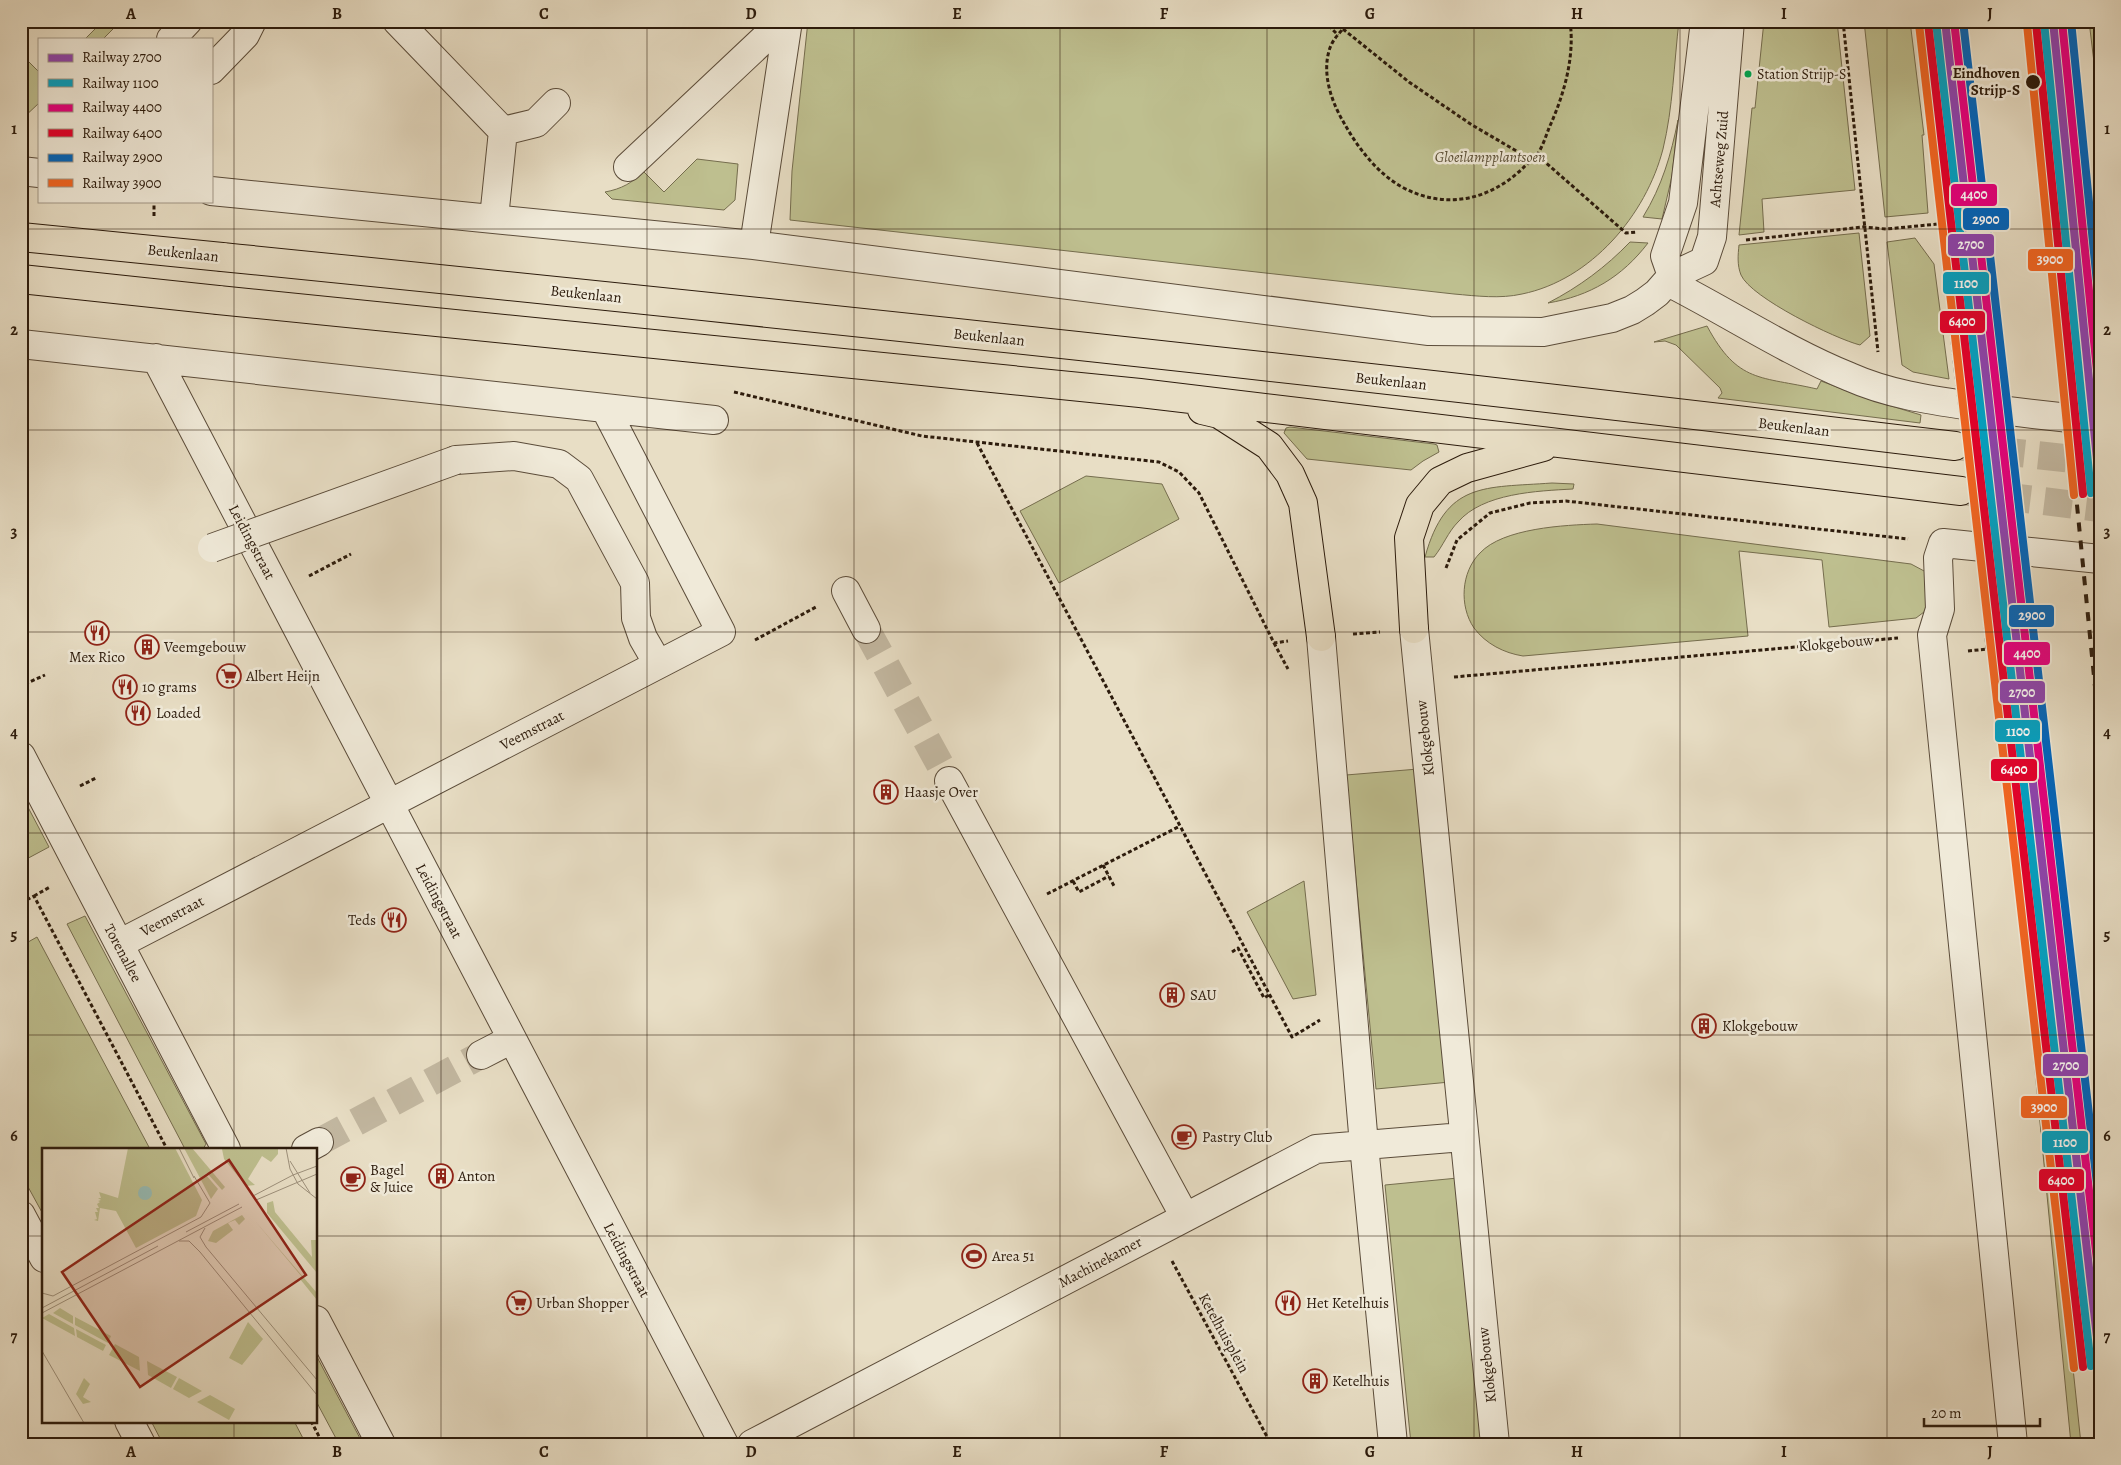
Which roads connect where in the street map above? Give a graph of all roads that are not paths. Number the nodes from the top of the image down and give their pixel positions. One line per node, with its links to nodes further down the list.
1 (188, 21): 9 (street)
2 (274, 21): 8 (street)
3 (397, 21): 12 (street)
4 (783, 21): 13 (street)
5 (788, 21): 19 (street)
6 (1705, 21): 21 (street, Achtseweg Zuid)
7 (1730, 21): 21 (street, Achtseweg Zuid)
8 (248, 28): 10 (street)
9 (172, 38)
10 (212, 69)
11 (556, 103): 12 (street)
12 (503, 131): 17 (street)
13 (628, 167)
14 (21, 171): 15 (street)
15 (38, 173)
16 (212, 191): 17 (street)
17 (494, 218): 19 (street)
18 (21, 237): 29 (main road, Beukenlaan, bridge)
19 (754, 245): 21 (street)
20 (21, 279): 24 (main road, bridge)
21 (1670, 279): 27 (street)
22 (21, 344): 23 (street)
23 (156, 358): 25 (street); 40 (street, Leidingstraat)
24 (1140, 394): 28 (main road); 36 (main road)
25 (605, 408): 26 (street); 37 (street, Veemstraat)
26 (714, 420)
27 (2100, 420)
28 (1557, 443): 30 (main road); 35 (main road)
29 (1956, 446)
30 (1961, 491)
31 (212, 548): 37 (street, bridge)
32 (2100, 559): 58 (street)
33 (846, 591): 34 (street)
34 (866, 629)
35 (1414, 629): 44 (street, Klokgebouw)
36 (1321, 637): 45 (street)
37 (658, 664): 40 (street, Veemstraat)
38 (21, 756): 41 (street, Torenallee)
39 (949, 781): 48 (street)
40 (388, 804): 41 (street, Veemstraat); 42 (street, Leidingstraat)
41 (119, 944): 46 (street, Torenallee)
42 (512, 1039): 43 (street); 54 (street, Leidingstraat)
43 (481, 1055)
44 (1464, 1137): 45 (street, Machinekamer); 57 (street, Klokgebouw)
45 (1364, 1145): 48 (street, Machinekamer); 56 (street)
46 (225, 1148)
47 (21, 1215): 49 (street)
48 (1185, 1218): 55 (street, Machinekamer)
49 (42, 1254)
50 (318, 1324): 53 (street)
51 (130, 1422): 52 (street)
52 (141, 1444)
53 (381, 1444)
54 (724, 1444)
55 (752, 1444)
56 (1393, 1444)
57 (1495, 1444)
58 (2013, 1444)

